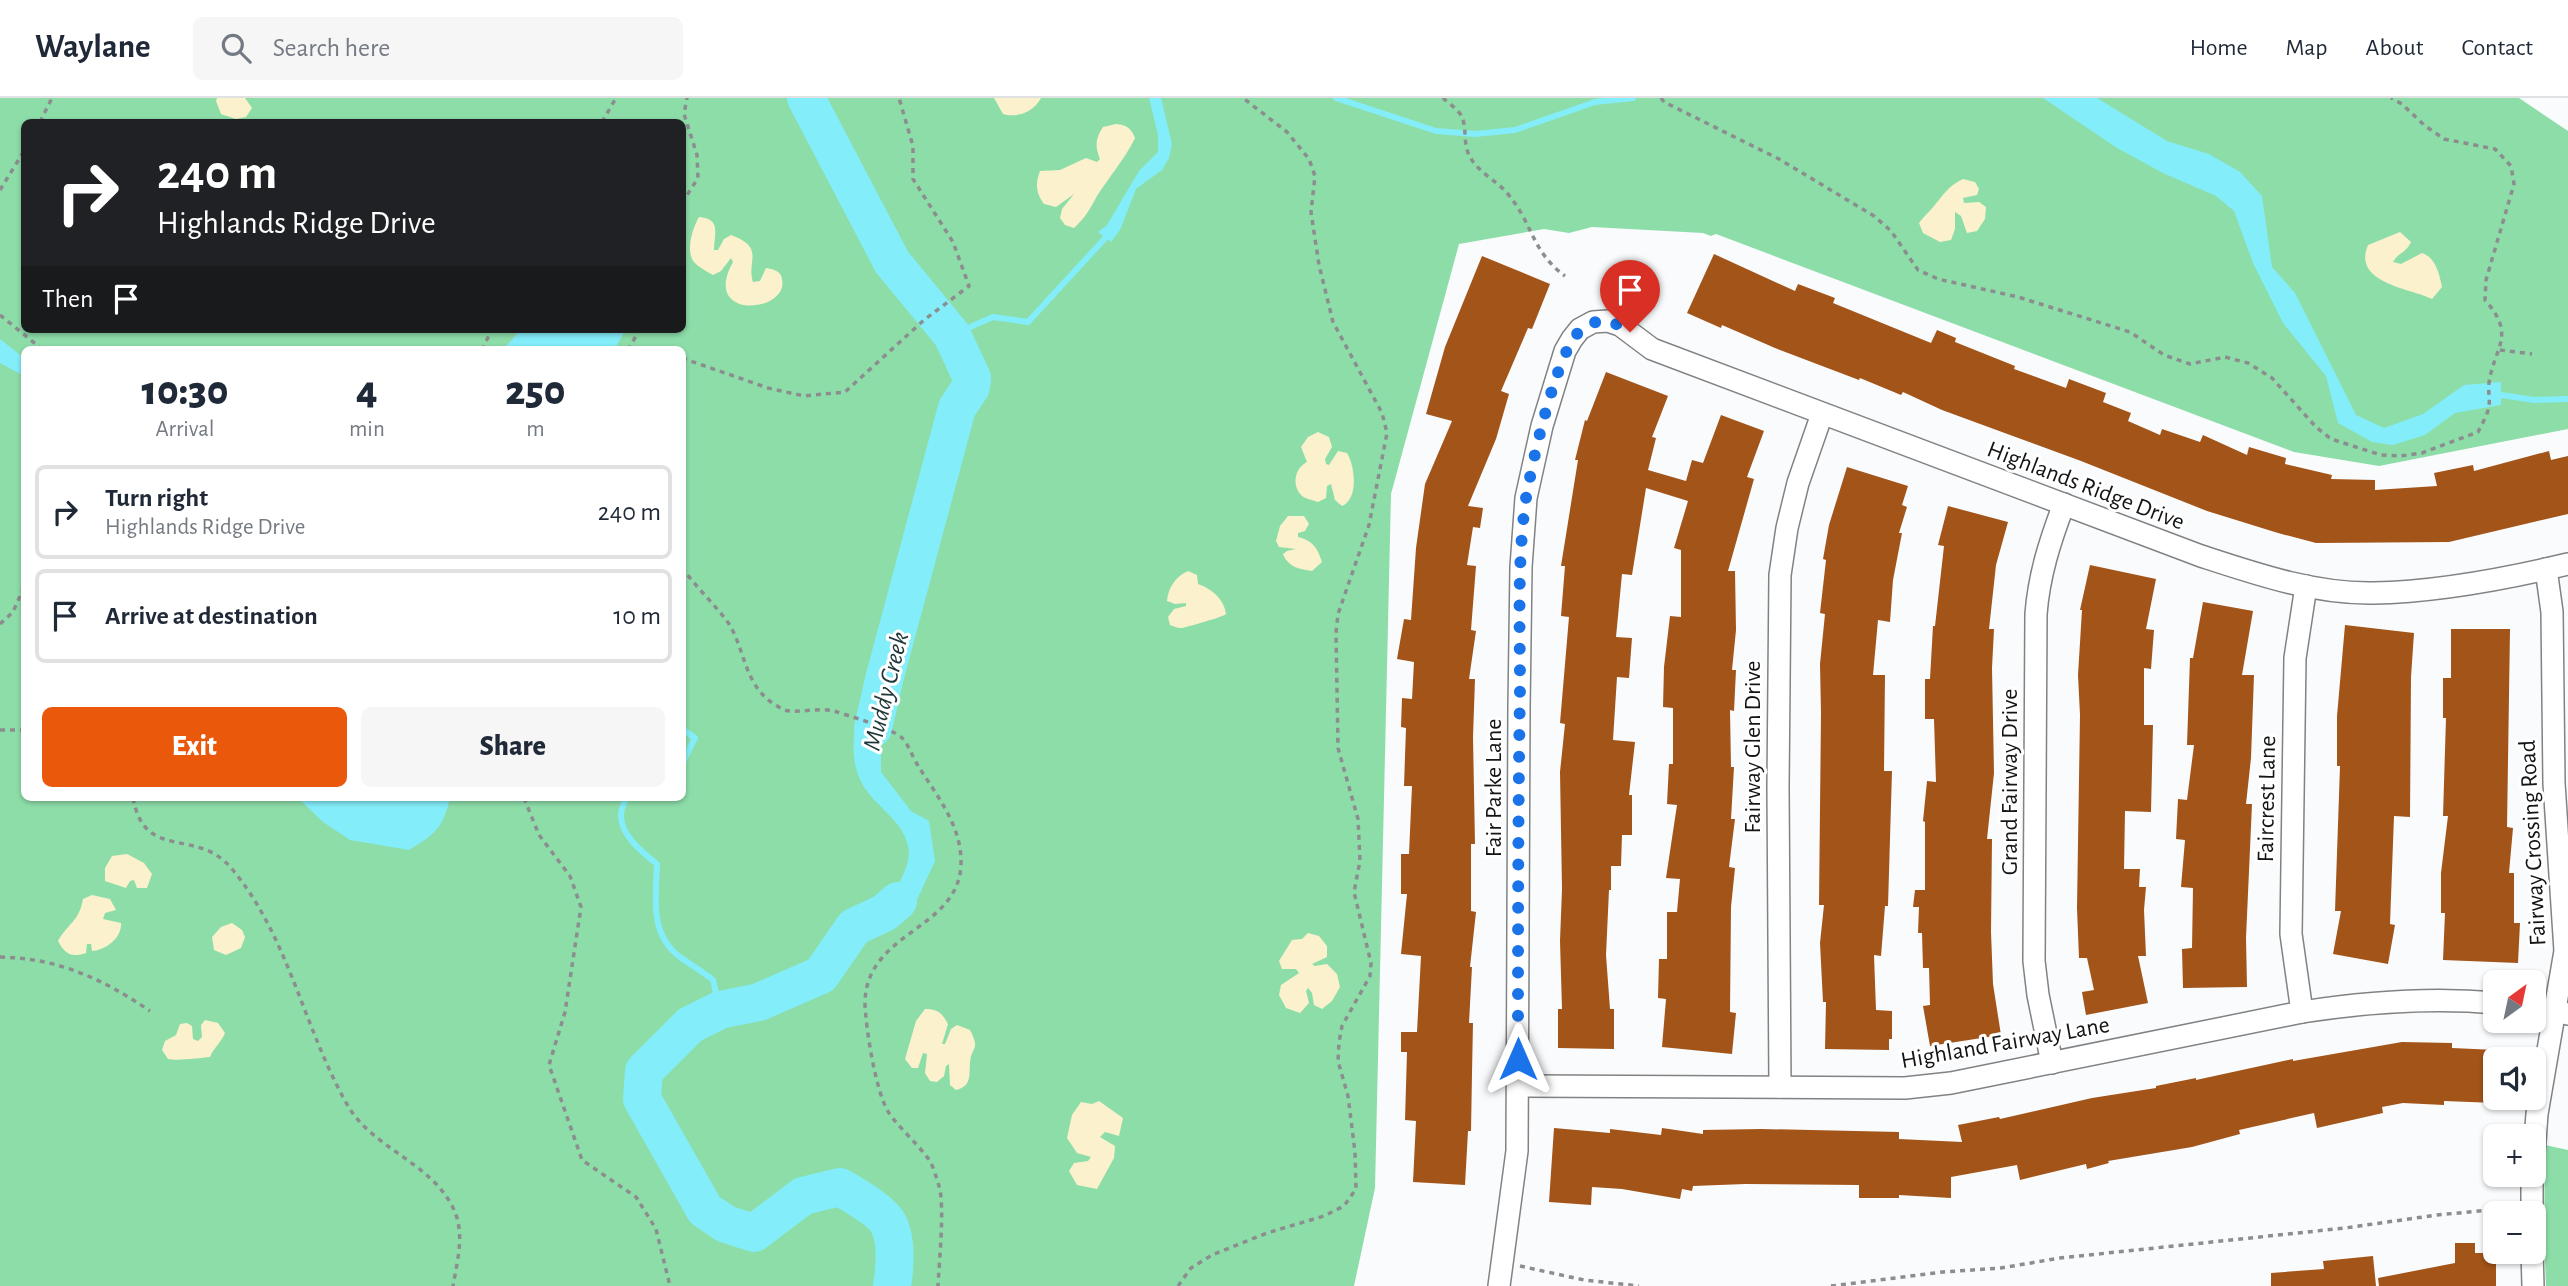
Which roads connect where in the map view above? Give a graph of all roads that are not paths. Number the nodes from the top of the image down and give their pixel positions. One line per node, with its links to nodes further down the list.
1 (1608, 321): 2 (street, Highlands Ridge Drive); 11 (street, Fair Parke Lane)
2 (1822, 414): 3 (street, Highlands Ridge Drive); 12 (street, Fairway Glen Drive)
3 (2064, 504): 6 (street, Highlands Ridge Drive); 10 (street, Grand Fairway Drive)
4 (2568, 564): 5 (street, Highlands Ridge Drive)
5 (2546, 569): 6 (street, Highlands Ridge Drive); 9 (street, Fairway Crossing Road)
6 (2306, 586): 8 (street, Faircrest Lane)
7 (2483, 1002): 8 (street, Highland Fairway Lane)
8 (2302, 1012): 10 (street, Highland Fairway Lane)
9 (2562, 1013): 13 (street, Fairway Crossing Road)
10 (2052, 1063): 12 (street, Highland Fairway Lane)
11 (1518, 1086): 12 (street, Highland Fairway Lane); 15 (street, Fair Parke Lane)
12 (1780, 1087)
13 (2536, 1124)
14 (2532, 1264): 16 (street)
15 (1499, 1286)
16 (2533, 1286)

